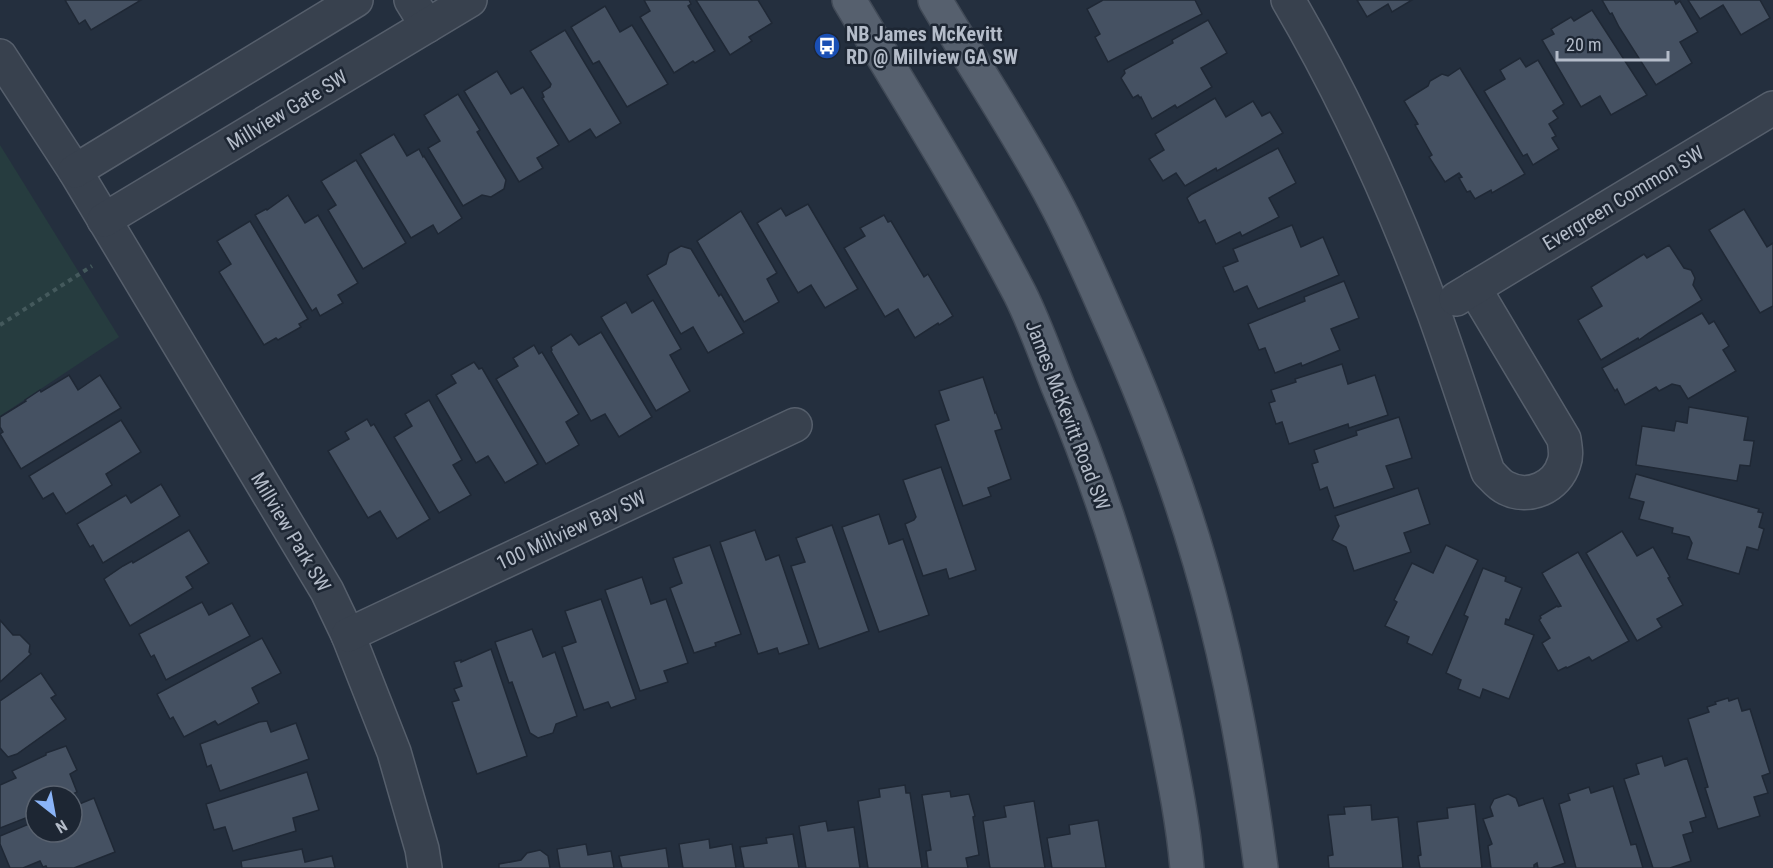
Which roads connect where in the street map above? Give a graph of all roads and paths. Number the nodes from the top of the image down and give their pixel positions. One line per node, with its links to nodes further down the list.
1 (356, 0): 9 (street)
2 (470, 0): 6 (street, Millview Gate SW)
3 (849, 0): 18 (main road, James McKevitt Road SW)
4 (1288, 0): 13 (street)
5 (939, 5): 19 (main road)
6 (419, 13): 10 (street, Millview Gate SW)
7 (0, 56): 9 (street, Millview Park SW)
8 (1773, 108): 12 (street, Evergreen Common SW)
9 (75, 171): 10 (street, Millview Park SW)
10 (104, 220): 11 (street, Millview Park SW)
11 (120, 247): 14 (path); 16 (street, Millview Park SW)
12 (1474, 288): 13 (street, Evergreen Common SW); 13 (street)
13 (1434, 313)
14 (0, 325)
15 (795, 425): 16 (street, 100 Millview Bay SW)
16 (348, 635): 17 (street, Millview Park SW)
17 (426, 868)
18 (1187, 868)
19 (1261, 868)

